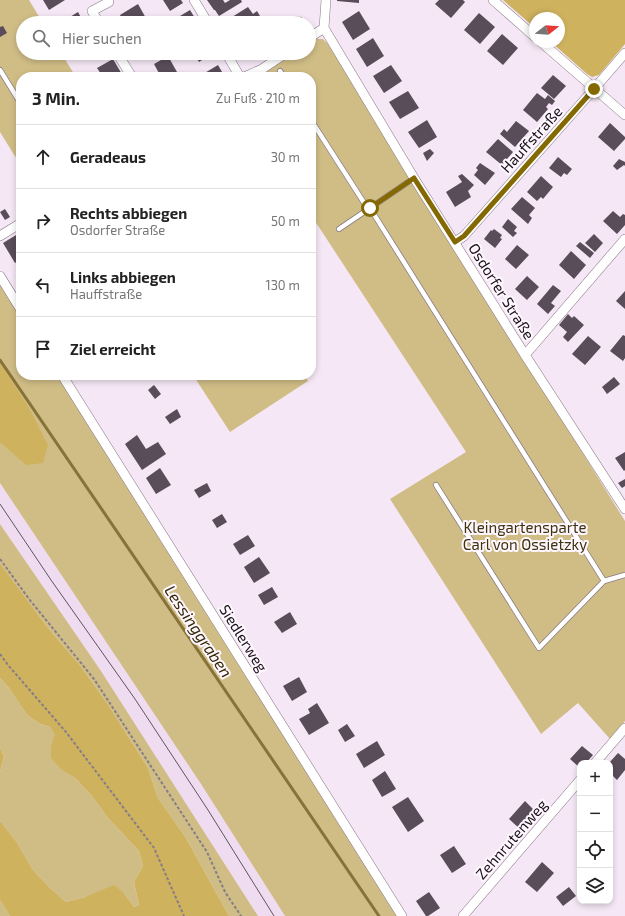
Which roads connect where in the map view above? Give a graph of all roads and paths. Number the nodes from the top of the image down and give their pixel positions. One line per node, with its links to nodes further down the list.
1 (194, 0): 6 (street)
2 (326, 0): 7 (street)
3 (493, 0): 8 (street)
4 (109, 2): 5 (street)
5 (95, 16)
6 (204, 16)
7 (324, 28): 9 (street); 23 (street, Osdorfer Straße)
8 (529, 32)
9 (316, 33)
10 (548, 48): 19 (street)
11 (625, 52): 19 (street, Hauffstraße)
12 (121, 60): 16 (street)
13 (230, 60): 17 (street)
14 (276, 60): 18 (street)
15 (0, 70): 20 (lane)
16 (129, 72)
17 (237, 72)
18 (255, 72)
19 (594, 89): 21 (street); 29 (street, Hauffstraße)
20 (16, 96)
21 (625, 115)
22 (316, 128): 24 (lane)
23 (414, 178): 24 (lane); 29 (street, Osdorfer Straße)
24 (369, 209): 26 (lane); 38 (lane)
25 (16, 226): 27 (street)
26 (339, 229)
27 (0, 236)
28 (625, 239): 32 (street)
29 (455, 242): 32 (street, Osdorfer Straße)
30 (0, 276): 31 (street)
31 (16, 302)
32 (525, 355): 35 (street, Osdorfer Straße)
33 (65, 380): 45 (street, Siedlerweg)
34 (436, 484): 38 (lane)
35 (625, 509)
36 (0, 559): 44 (path)
37 (625, 575): 38 (lane)
38 (604, 581)
39 (0, 654): 43 (path)
40 (625, 728): 41 (street)
41 (598, 760)
42 (577, 783): 46 (street, Zehnrutenweg)
43 (184, 916)
44 (241, 916)
45 (402, 916)
46 (463, 916)

